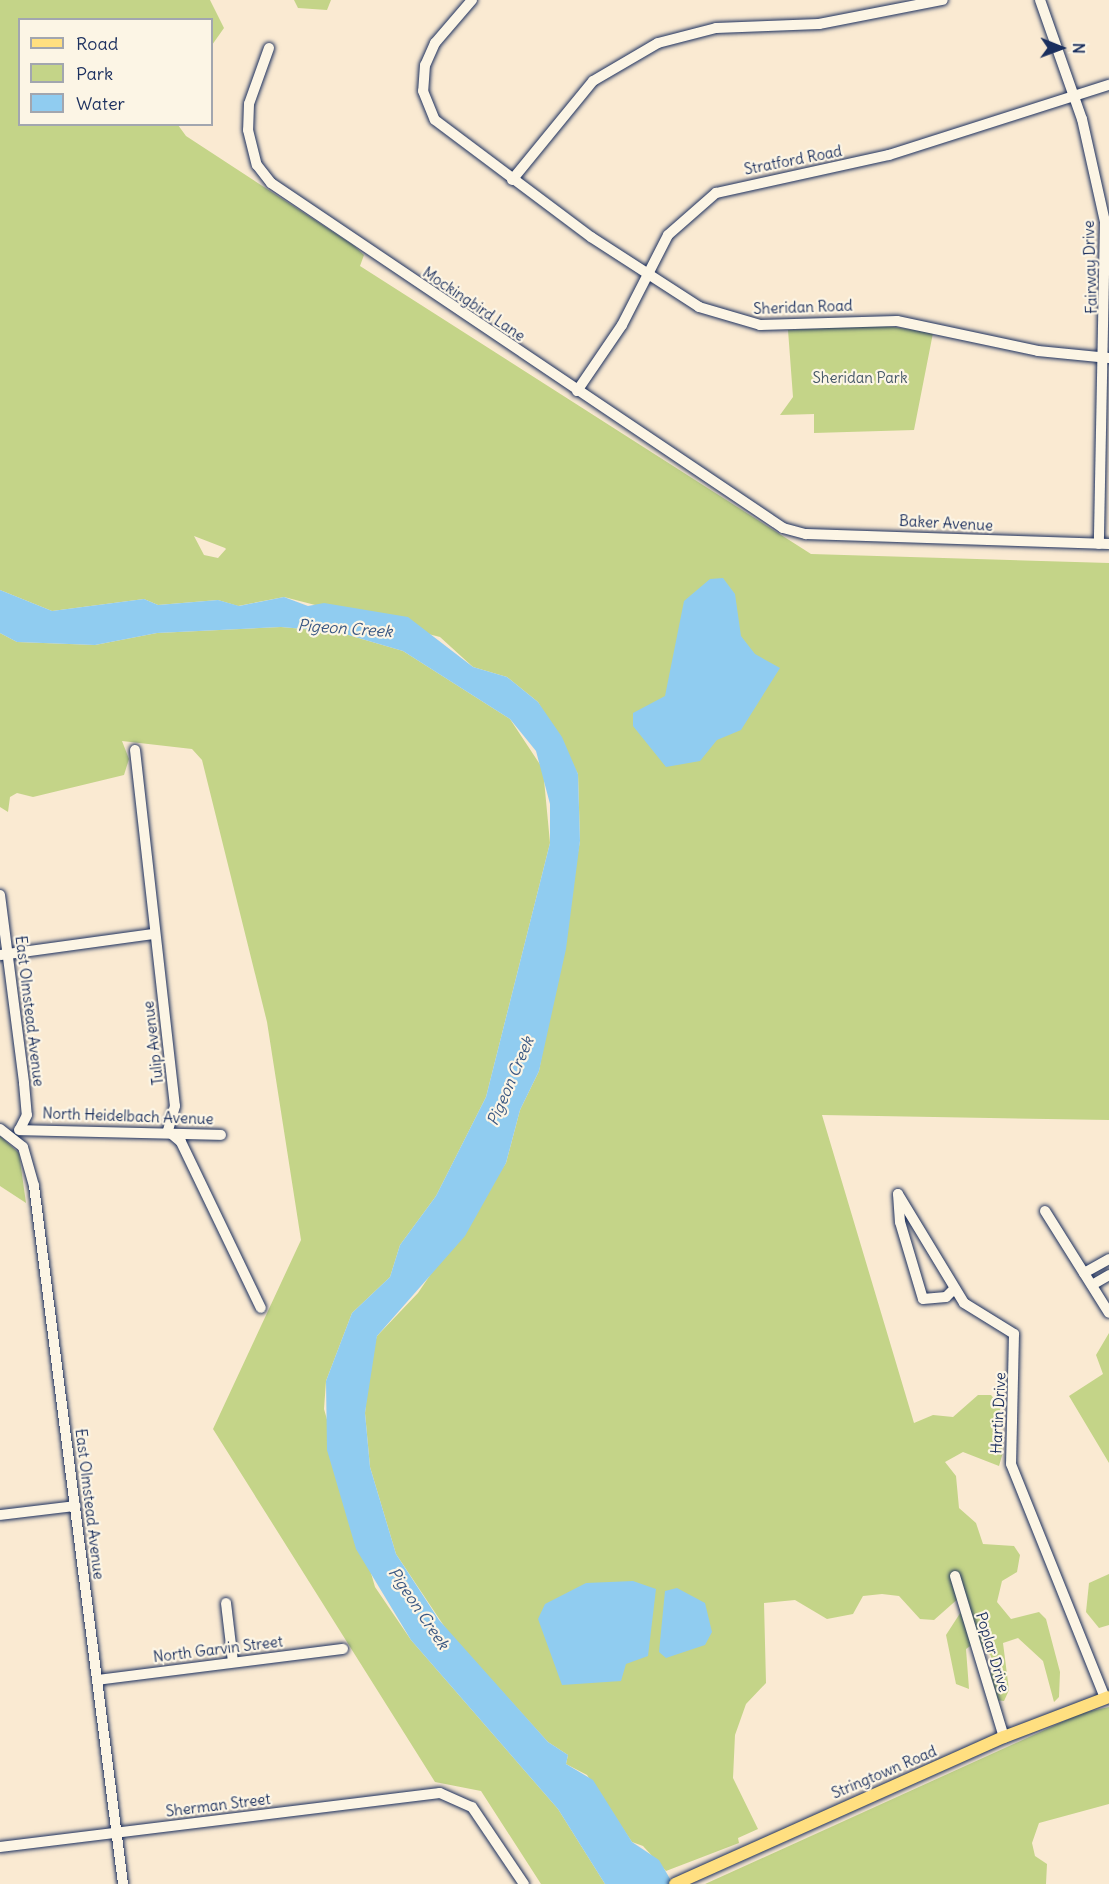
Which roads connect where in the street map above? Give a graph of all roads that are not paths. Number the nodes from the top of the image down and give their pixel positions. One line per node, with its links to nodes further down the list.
1 (471, 0): 7 (street, Sheridan Road)
2 (943, 0): 7 (street)
3 (1040, 0): 6 (street, Fairway Drive)
4 (269, 48): 12 (street, Mockingbird Lane)
5 (1109, 86): 6 (street, Stratford Road)
6 (1075, 99): 8 (street, Fairway Drive); 9 (street, Stratford Road)
7 (512, 180): 9 (street, Sheridan Road)
8 (1107, 222): 10 (street, Fairway Drive)
9 (648, 274): 11 (street, Sheridan Road); 12 (street, Stratford Road)
10 (1108, 275): 11 (street, Fairway Drive)
11 (1107, 358): 14 (street, Fairway Drive)
12 (577, 391): 13 (street, Mockingbird Lane)
13 (783, 528): 14 (street, Baker Avenue)
14 (1104, 544)
15 (135, 750): 17 (street, Tulip Avenue)
16 (0, 896): 18 (street, East Olmstead Avenue)
17 (154, 934): 18 (street); 20 (street, Tulip Avenue)
18 (4, 954): 19 (street, East Olmstead Avenue)
19 (10, 1130): 20 (street, North Heidelbach Avenue); 30 (street, East Olmstead Avenue)
20 (168, 1131): 21 (street, North Heidelbach Avenue); 28 (street)
21 (221, 1135)
22 (1045, 1211): 24 (street)
23 (1109, 1259): 24 (street)
24 (1084, 1273): 26 (street)
25 (1109, 1275): 26 (street)
26 (1092, 1285): 29 (street)
27 (954, 1289): 27 (street, Hartin Drive); 37 (street, Hartin Drive)
28 (261, 1308)
29 (1109, 1314)
30 (75, 1506): 31 (street); 36 (street, East Olmstead Avenue)
31 (0, 1515)
32 (955, 1576): 38 (street, Poplar Drive)
33 (226, 1603): 35 (street)
34 (343, 1650): 35 (street, North Garvin Street)
35 (233, 1662): 36 (street, North Garvin Street)
36 (97, 1680): 39 (street, East Olmstead Avenue)
37 (1107, 1698): 38 (main road, Stringtown Road)
38 (1004, 1737): 43 (main road, Stringtown Road)
39 (116, 1833): 40 (street, Sherman Street); 41 (street, East Olmstead Avenue); 42 (street, Sherman Street)
40 (0, 1847)
41 (123, 1884)
42 (524, 1884)
43 (675, 1884)

